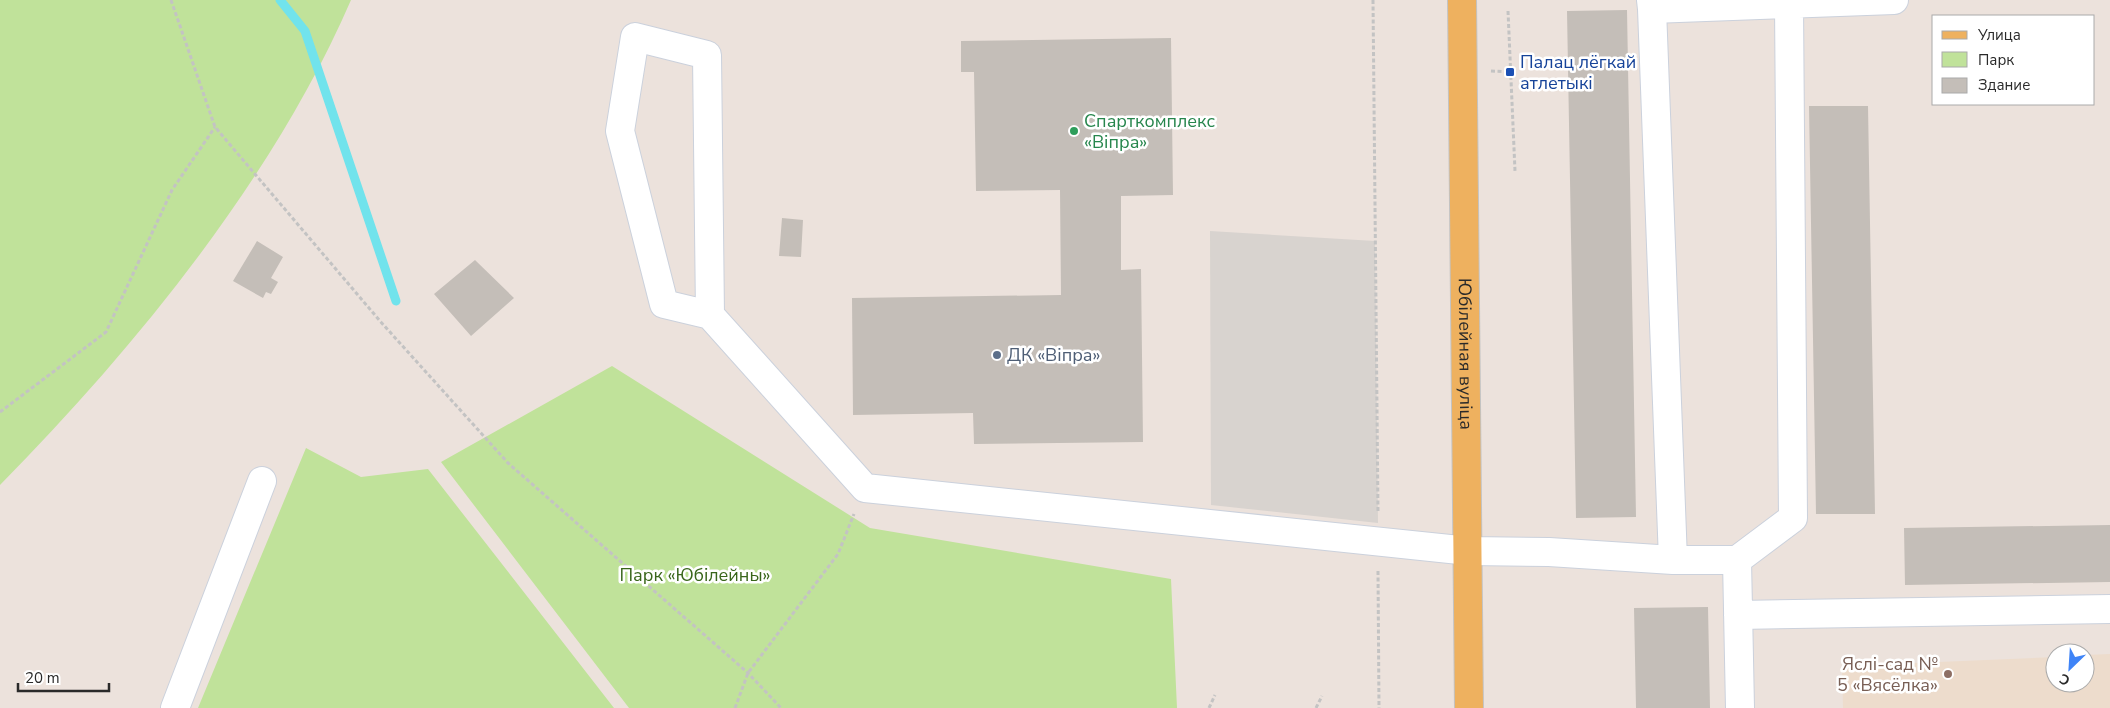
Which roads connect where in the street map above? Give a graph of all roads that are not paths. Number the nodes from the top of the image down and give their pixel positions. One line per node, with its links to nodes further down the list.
1 (1462, 0): 7 (main road, Юбілейная вуліца)
2 (1894, 0): 4 (lane)
3 (1652, 4): 4 (lane); 8 (lane)
4 (1788, 4): 9 (lane)
5 (710, 315): 5 (lane); 7 (lane)
6 (262, 481): 12 (lane)
7 (1469, 551): 8 (lane); 13 (main road, Юбілейная вуліца)
8 (1673, 560): 9 (lane)
9 (1737, 560): 11 (lane)
10 (2110, 609): 11 (lane)
11 (1738, 615): 14 (lane)
12 (175, 708)
13 (1469, 708)
14 (1740, 708)

